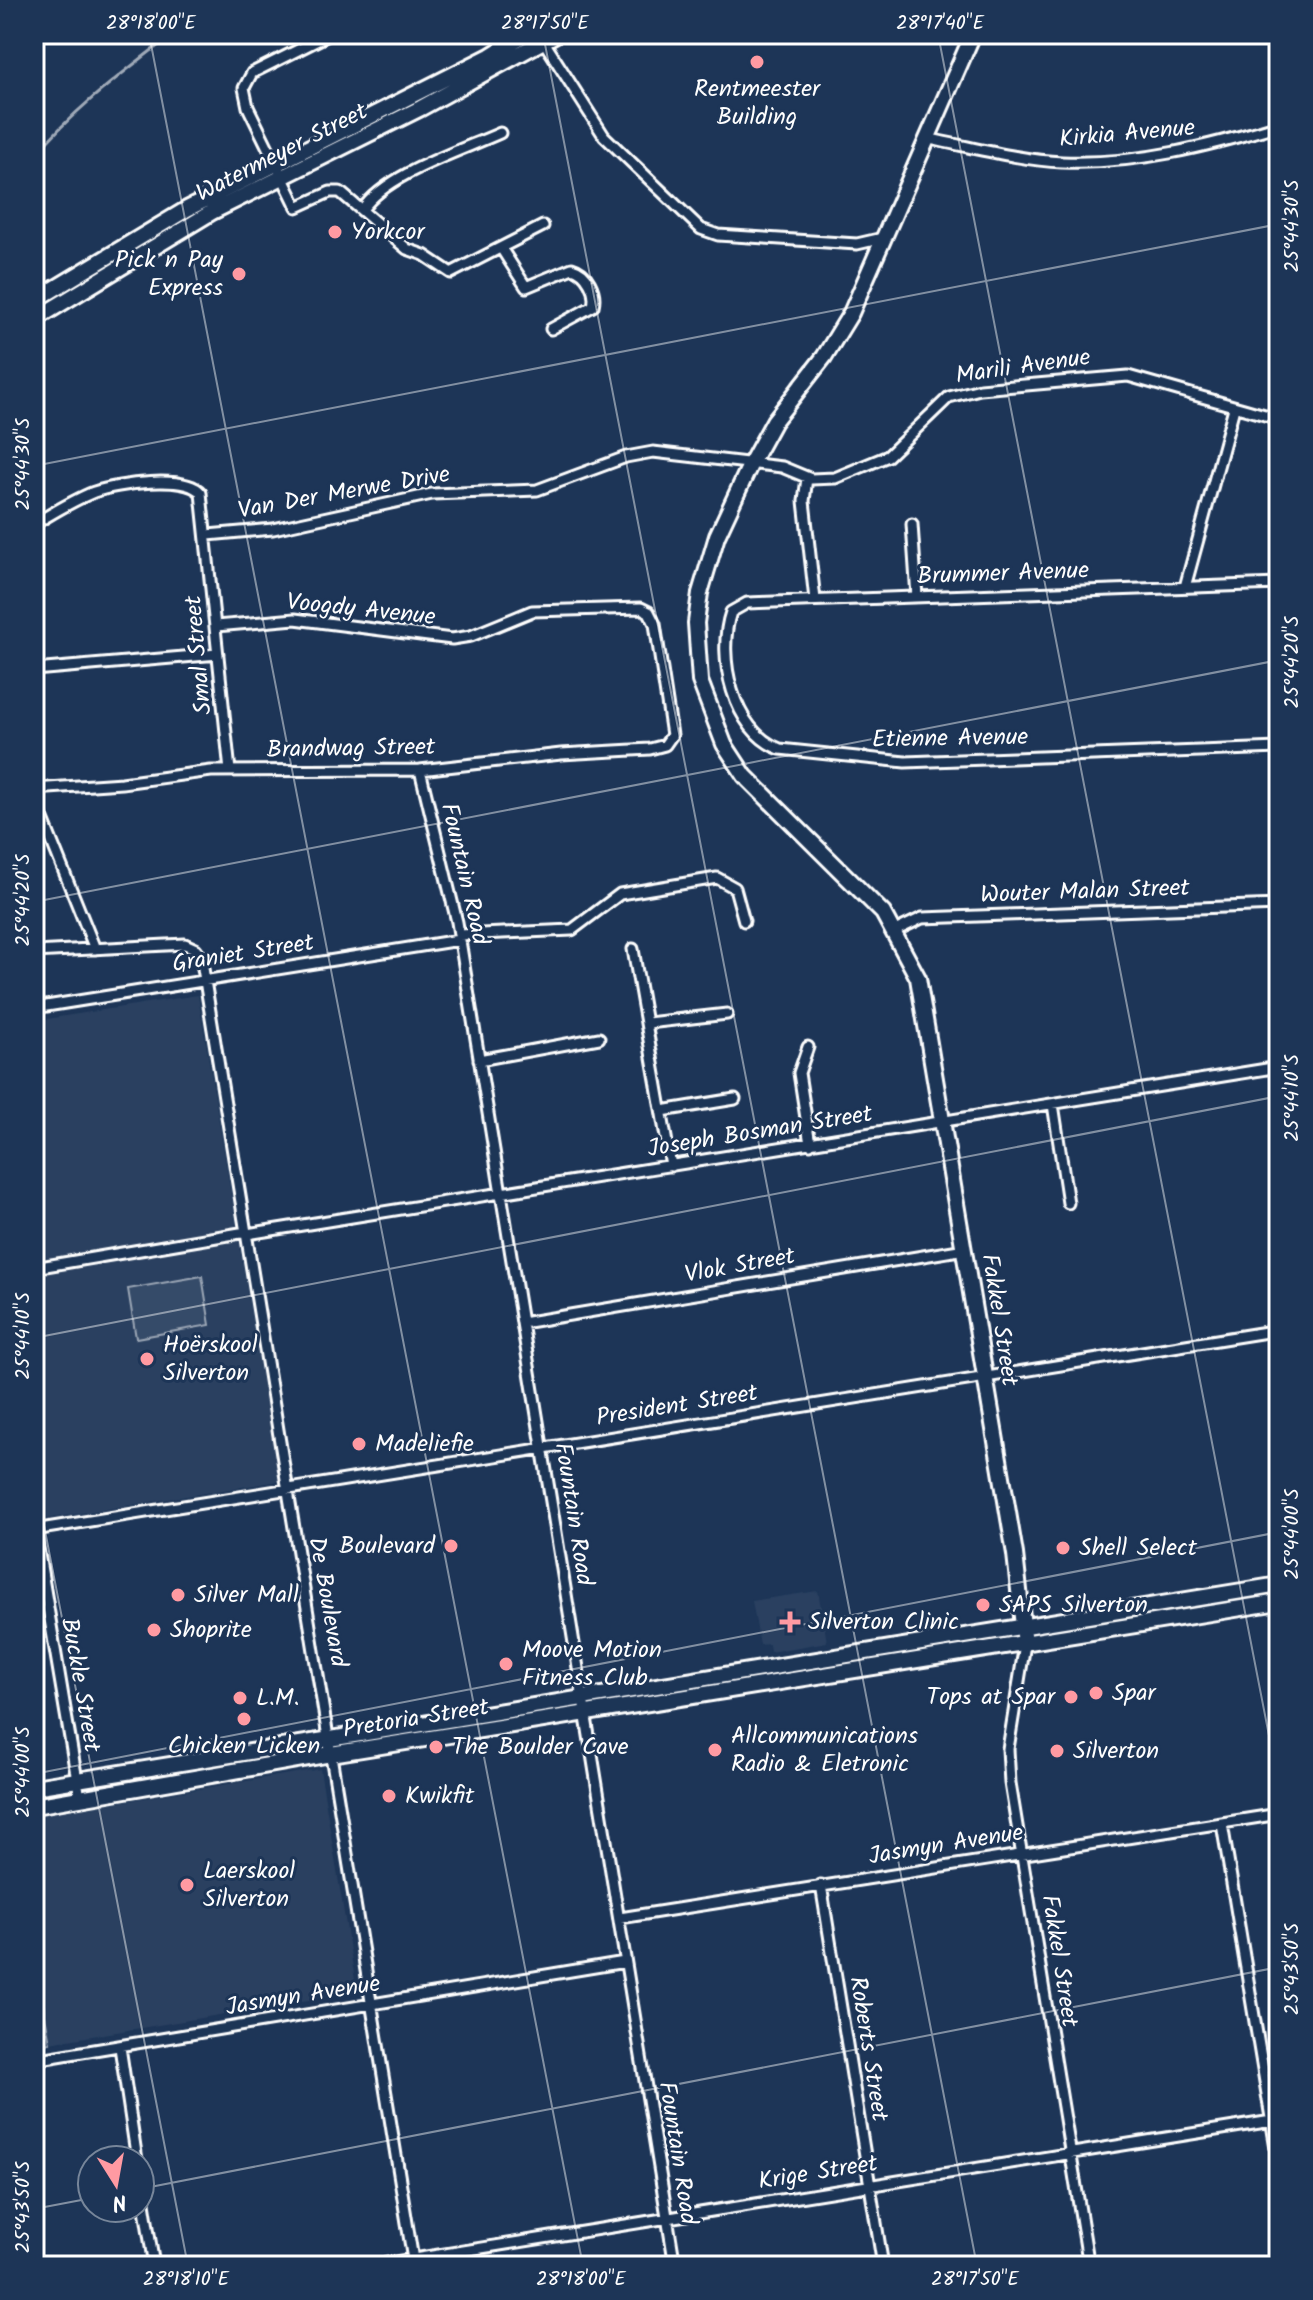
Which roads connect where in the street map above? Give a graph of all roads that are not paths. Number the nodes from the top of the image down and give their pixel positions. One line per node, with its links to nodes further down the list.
1 (330, 34): 8 (street)
2 (525, 34): 8 (main road, Watermeyer Street)
3 (973, 34): 7 (main road)
4 (546, 37): 8 (main road, Watermeyer Street); 13 (street)
5 (1279, 125): 7 (street, Kirkia Avenue)
6 (500, 133): 10 (street)
7 (929, 139): 9 (main road)
8 (278, 170): 10 (street); 16 (main road, Watermeyer Street); 17 (main road, Watermeyer Street)
9 (904, 196): 12 (main road); 19 (main road)
10 (362, 210): 14 (street)
11 (543, 226): 14 (street)
12 (883, 238): 13 (street); 15 (main road)
13 (857, 244): 15 (street)
14 (501, 248): 18 (street)
15 (874, 262): 19 (main road)
16 (34, 301)
17 (34, 320)
18 (551, 329)
19 (824, 357): 22 (main road, Fakkel Street)
20 (1234, 408): 21 (street, Marili Avenue); 23 (street, Marili Avenue); 28 (street)
21 (1279, 419)
22 (751, 463): 23 (street, Marili Avenue); 26 (street, Van Der Merwe Drive); 43 (main road, Fakkel Street)
23 (807, 478): 30 (street)
24 (34, 524): 26 (street, Van Der Merwe Drive)
25 (912, 524): 29 (street)
26 (208, 535): 32 (street, Smal Street)
27 (1279, 584): 28 (street, Brummer Avenue)
28 (1185, 587): 29 (street, Brummer Avenue)
29 (917, 597): 30 (street, Brummer Avenue)
30 (815, 600): 31 (street, Brummer Avenue)
31 (731, 612): 36 (street, Etienne Avenue)
32 (216, 626): 33 (street, Smal Street); 35 (street, Voogdy Avenue)
33 (218, 654): 34 (street); 38 (street, Smal Street)
34 (34, 670)
35 (668, 742): 37 (street, Brandwag Street)
36 (1279, 748)
37 (420, 770): 38 (street, Brandwag Street); 44 (street, Fountain Road)
38 (230, 771): 39 (street, Brandwag Street)
39 (34, 789)
40 (34, 797): 45 (street)
41 (1279, 905): 43 (street, Wouter Malan Street)
42 (744, 921): 44 (street, Graniet Street)
43 (895, 931): 59 (main road, Fakkel Street)
44 (459, 937): 48 (street, Graniet Street); 54 (street, Fountain Road)
45 (95, 949): 47 (street); 48 (street, De Boulevard)
46 (633, 949): 51 (street)
47 (34, 952)
48 (205, 981): 49 (street, Graniet Street); 64 (street, De Boulevard)
49 (34, 1008)
50 (727, 1014): 51 (street)
51 (648, 1023): 58 (street)
52 (599, 1038): 54 (street)
53 (808, 1047): 60 (street)
54 (479, 1060): 62 (street, Fountain Road)
55 (1279, 1067): 57 (street, Joseph Bosman Street)
56 (735, 1099): 58 (street)
57 (1053, 1104): 59 (street, Joseph Bosman Street); 63 (street)
58 (662, 1111): 61 (street)
59 (944, 1122): 60 (street, Joseph Bosman Street); 65 (main road, Fakkel Street)
60 (810, 1144): 61 (street, Joseph Bosman Street)
61 (671, 1166): 62 (street, Joseph Bosman Street)
62 (501, 1194): 64 (street, Joseph Bosman Street); 67 (street, Fountain Road)
63 (1068, 1203)
64 (246, 1233): 66 (street, Joseph Bosman Street); 71 (street, De Boulevard)
65 (965, 1249): 67 (street, Vlok Street); 69 (main road, Fakkel Street)
66 (34, 1268)
67 (522, 1323): 70 (street, Fountain Road)
68 (1279, 1330): 69 (street, President Street)
69 (986, 1378): 70 (street, President Street); 75 (main road, Fakkel Street)
70 (542, 1448): 71 (street, President Street); 77 (street, Fountain Road)
71 (288, 1488): 72 (street, President Street); 78 (street, De Boulevard)
72 (34, 1530): 79 (street, Buckle Street)
73 (1279, 1585): 75 (main road, Pretoria Street)
74 (1279, 1602): 76 (main road, Pretoria Street)
75 (1025, 1627): 76 (main road, Fakkel Street); 77 (main road, Pretoria Street)
76 (1025, 1644): 77 (main road, Pretoria Street); 85 (street, Fakkel Street)
77 (584, 1707): 78 (main road, Pretoria Street); 87 (street, Fountain Road)
78 (330, 1746): 79 (main road, Pretoria Street); 81 (main road, Pretoria Street); 89 (street, De Boulevard)
79 (76, 1780): 80 (main road, Pretoria Street); 81 (street, Buckle Street)
80 (34, 1787)
81 (80, 1798): 82 (main road, Pretoria Street)
82 (38, 1802)
83 (1279, 1814): 84 (street, Jasmyn Avenue)
84 (1222, 1824): 85 (street, Jasmyn Avenue); 92 (street)
85 (1019, 1853): 86 (street, Jasmyn Avenue); 94 (street, Fakkel Street)
86 (821, 1885): 87 (street, Jasmyn Avenue); 96 (street, Roberts Street)
87 (620, 1918): 88 (street, Fountain Road)
88 (625, 1962): 89 (street, Jasmyn Avenue); 97 (street, Fountain Road)
89 (372, 2005): 90 (street, Jasmyn Avenue); 99 (street, De Boulevard)
90 (120, 2047): 91 (street, Jasmyn Avenue); 93 (street)
91 (34, 2060)
92 (1272, 2121): 94 (street, Krige Street); 95 (street)
93 (135, 2144)
94 (1069, 2152): 96 (street, Krige Street); 104 (street, Fakkel Street)
95 (1279, 2166)
96 (870, 2186): 97 (street, Krige Street); 103 (street, Roberts Street)
97 (667, 2217): 99 (street, Krige Street); 102 (street, Fountain Road)
98 (147, 2224): 100 (street)
99 (414, 2263): 101 (street, Krige Street)
100 (154, 2266)
101 (370, 2266)
102 (675, 2266)
103 (883, 2266)
104 (1089, 2266)

